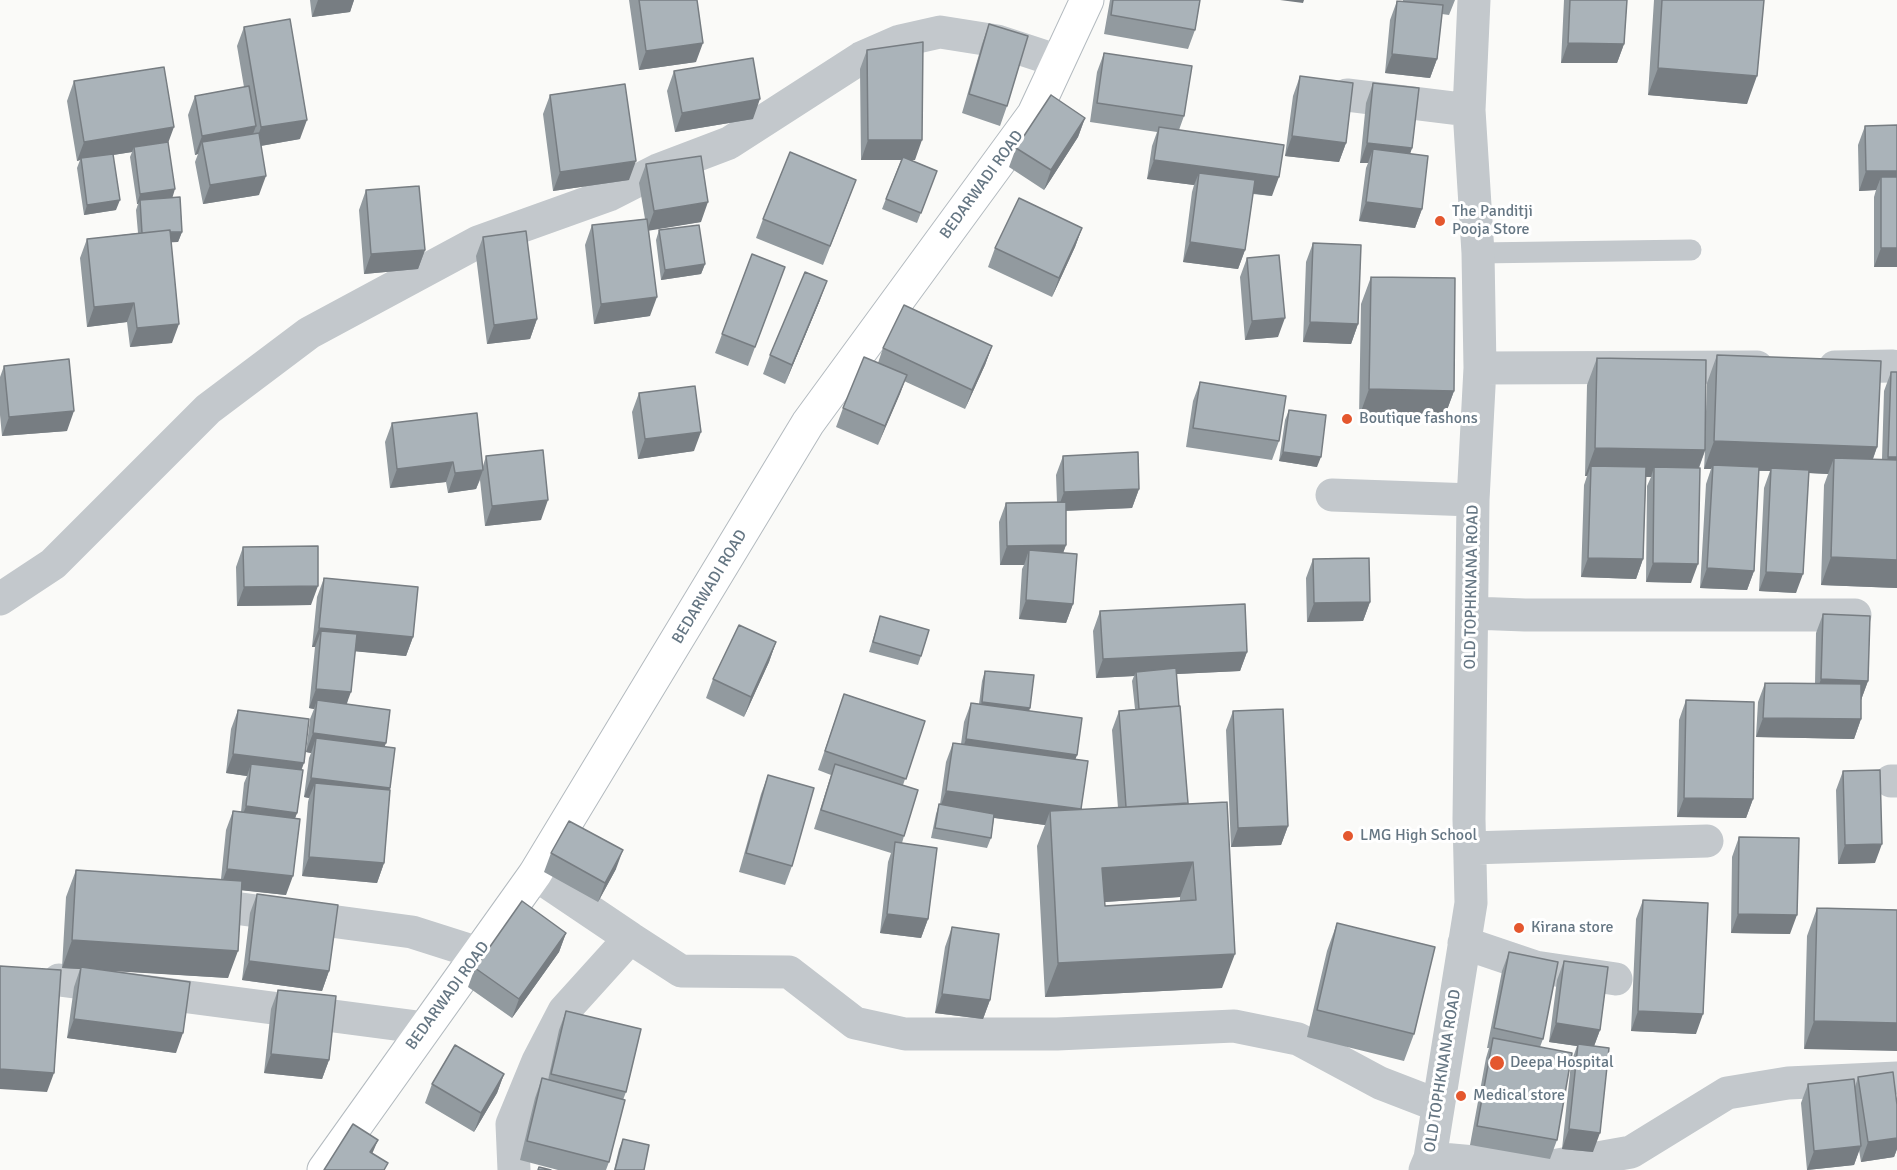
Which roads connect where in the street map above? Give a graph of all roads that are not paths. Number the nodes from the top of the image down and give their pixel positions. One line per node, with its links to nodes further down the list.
1 (1088, 0): 3 (street, BEDARWADI ROAD)
2 (1474, 0): 5 (street, OLD TOPHKNANA ROAD)
3 (1058, 61): 12 (street); 17 (street, BEDARWADI ROAD)
4 (1347, 95): 5 (street)
5 (1469, 110): 7 (street, OLD TOPHKNANA ROAD)
6 (1691, 250): 7 (lane)
7 (1478, 253): 9 (street, OLD TOPHKNANA ROAD)
8 (1893, 366): 9 (street)
9 (1480, 368): 11 (street, OLD TOPHKNANA ROAD)
10 (1332, 495): 11 (street)
11 (1473, 500): 13 (street, OLD TOPHKNANA ROAD)
12 (0, 599)
13 (1472, 613): 14 (street); 16 (street, OLD TOPHKNANA ROAD)
14 (1855, 615)
15 (1707, 841): 16 (street)
16 (1470, 848): 20 (street, OLD TOPHKNANA ROAD)
17 (535, 874): 19 (street); 21 (street, BEDARWADI ROAD)
18 (167, 899): 21 (street)
19 (630, 938): 26 (street); 29 (street)
20 (1464, 943): 22 (street); 26 (street, OLD TOPHKNANA ROAD)
21 (478, 953): 24 (street, BEDARWADI ROAD)
22 (1616, 979)
23 (59, 980): 24 (street)
24 (425, 1028): 28 (street, BEDARWADI ROAD)
25 (1897, 1078): 27 (street)
26 (1437, 1105): 27 (street, OLD TOPHKNANA ROAD)
27 (1427, 1164)
28 (324, 1170)
29 (514, 1170)

